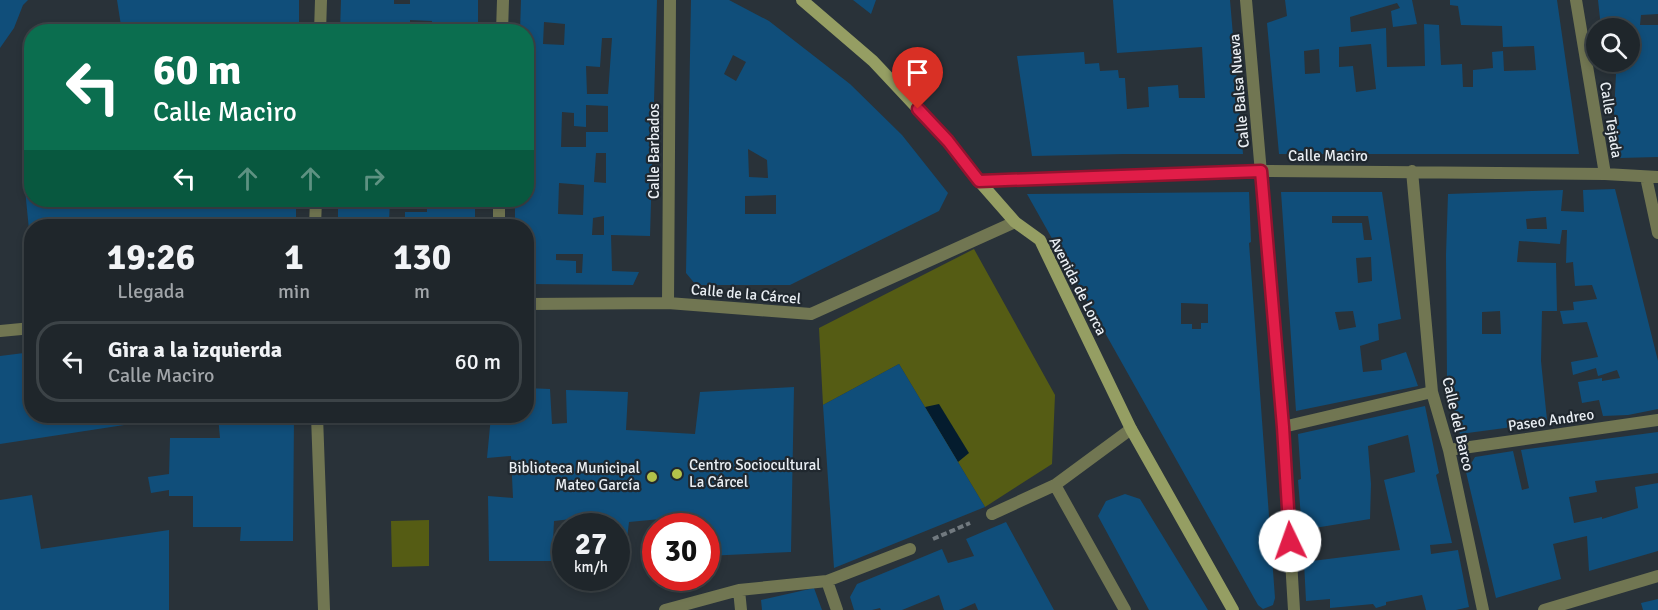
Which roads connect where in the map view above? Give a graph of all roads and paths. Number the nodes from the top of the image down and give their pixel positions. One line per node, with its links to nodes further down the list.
1 (321, 0): 7 (street)
2 (503, 0): 8 (street)
3 (670, 0): 16 (street, Calle Barbados)
4 (802, 0): 13 (street, Avenida de Lorca)
5 (1246, 0): 9 (street, Calle Balsa Nueva)
6 (1576, 0): 11 (street, Calle Tejada)
7 (320, 24)
8 (502, 24)
9 (1261, 171): 10 (street, Calle Maciro); 13 (street, Calle Maciro); 23 (street, Calle Balsa Nueva)
10 (1412, 171): 11 (street, Calle Maciro); 20 (street, Calle del Barco)
11 (1605, 174): 12 (street, Calle Maciro)
12 (1652, 177): 15 (street)
13 (979, 181): 14 (street, Avenida de Lorca)
14 (1016, 222): 16 (street, Calle de la Cárcel); 24 (street, Avenida de Lorca)
15 (1658, 233)
16 (668, 303): 17 (street, Calle de la Cárcel)
17 (534, 304)
18 (24, 329): 19 (street)
19 (0, 332)
20 (1432, 392): 23 (street); 25 (street, Calle del Barco)
21 (1658, 420): 25 (street, Paseo Andreo)
22 (317, 423): 32 (street)
23 (1283, 427): 38 (street, Calle Balsa Nueva)
24 (1131, 429): 26 (street); 37 (street, Avenida de Lorca)
25 (1449, 450): 39 (street, Calle del Barco)
26 (1055, 485): 27 (street); 36 (street)
27 (992, 514): 28 (path)
28 (910, 549): 30 (street)
29 (1658, 576): 40 (street)
30 (827, 581): 31 (street); 35 (street)
31 (739, 590): 33 (street); 34 (street)
32 (324, 610)
33 (665, 610)
34 (741, 610)
35 (837, 610)
36 (1125, 610)
37 (1233, 610)
38 (1294, 610)
39 (1483, 610)
40 (1544, 610)

